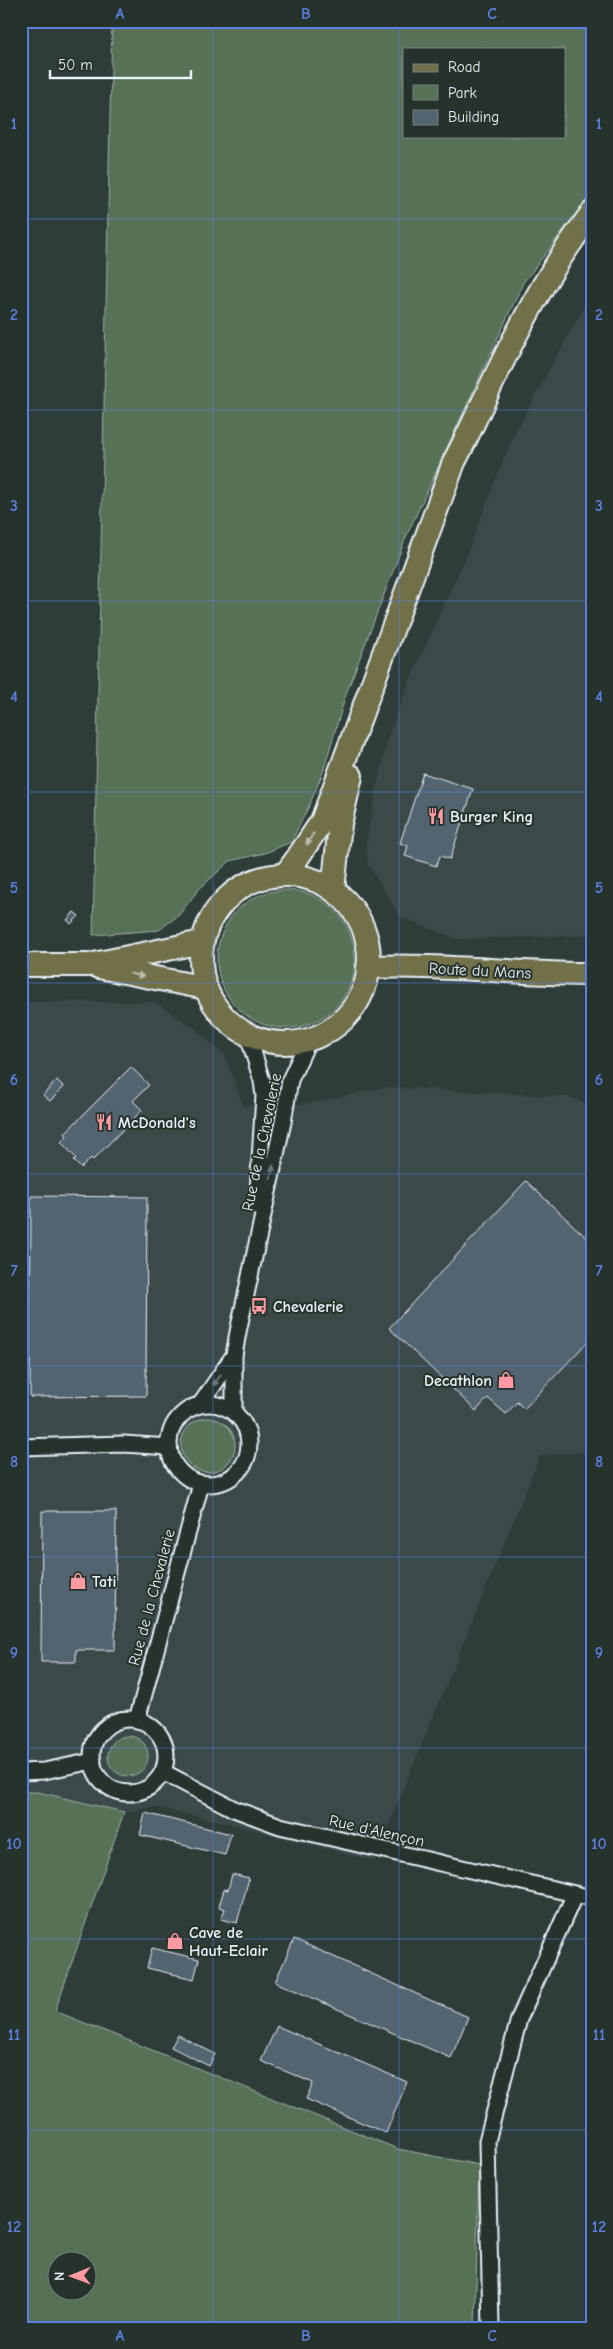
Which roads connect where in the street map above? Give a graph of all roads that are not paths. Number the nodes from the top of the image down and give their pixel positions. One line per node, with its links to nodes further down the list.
1 (592, 213): 2 (main road)
2 (482, 408): 3 (main road, one-way to 3); 4 (main road)
3 (285, 874): 4 (main road); 5 (main road)
4 (333, 890): 8 (main road)
5 (202, 942): 7 (main road); 10 (main road)
6 (21, 965): 7 (main road)
7 (89, 965): 10 (main road, one-way to 10)
8 (368, 967): 9 (main road, Route du Mans); 12 (main road)
9 (592, 974)
10 (206, 988): 11 (main road)
11 (248, 1035): 12 (main road); 13 (street, Rue de la Chevalerie)
12 (309, 1039): 13 (street, Rue de la Chevalerie, one-way to 12)
13 (254, 1254): 14 (street, Rue de la Chevalerie)
14 (234, 1355): 15 (street, Rue de la Chevalerie, one-way to 15); 16 (street, Rue de la Chevalerie)
15 (200, 1405): 16 (street); 18 (street)
16 (234, 1413): 19 (street)
17 (21, 1447): 18 (street)
18 (169, 1447): 19 (street)
19 (201, 1484): 20 (street, Rue de la Chevalerie)
20 (137, 1720): 21 (street); 23 (street)
21 (93, 1761): 22 (street); 23 (street)
22 (21, 1772)
23 (162, 1772): 24 (street, Rue d'Alençon)
24 (574, 1896): 25 (street, Rue d'Alençon); 26 (street)
25 (592, 1898)
26 (491, 2328)

